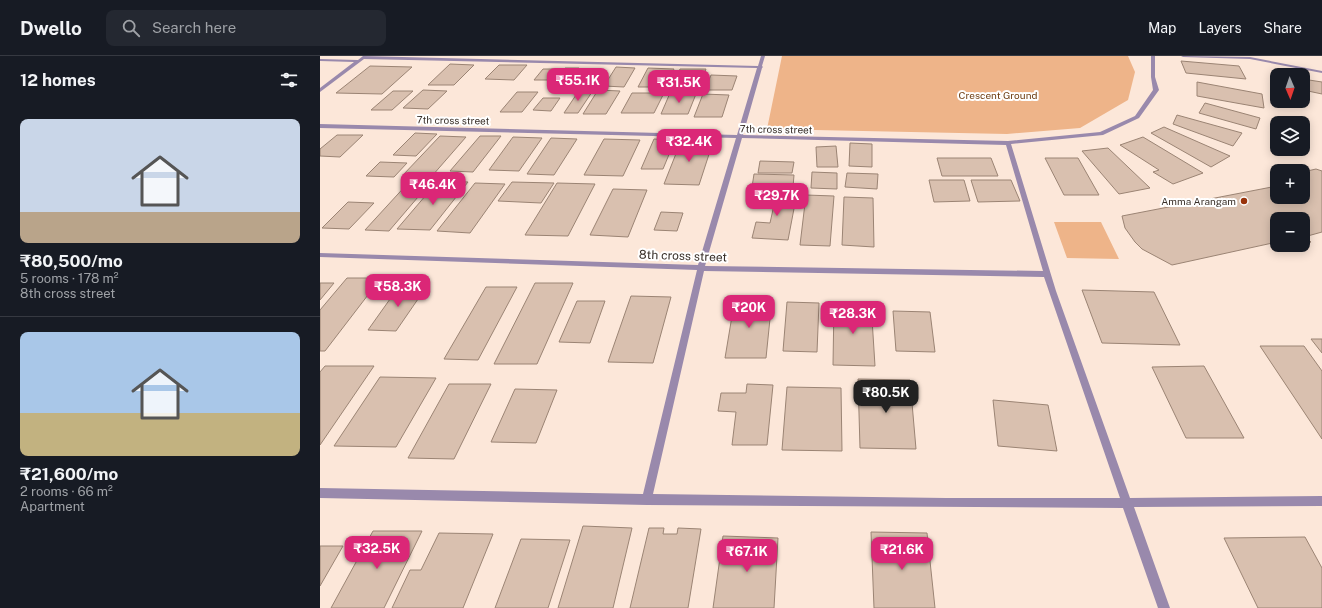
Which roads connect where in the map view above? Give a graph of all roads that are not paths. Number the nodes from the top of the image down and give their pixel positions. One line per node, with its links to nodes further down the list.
1 (763, 56): 7 (street)
2 (1153, 56): 12 (street, 7th cross street)
3 (1183, 56): 8 (street)
4 (364, 57): 6 (street); 7 (street)
5 (320, 60): 6 (street)
6 (358, 61): 9 (street)
7 (761, 67): 11 (street)
8 (1322, 72)
9 (320, 90)
10 (320, 126): 11 (street, 7th cross street)
11 (739, 137): 12 (street, 7th cross street); 14 (street)
12 (1008, 144): 15 (street)
13 (320, 255): 14 (street, 8th cross street)
14 (701, 268): 15 (street, 8th cross street); 17 (street)
15 (1046, 274): 19 (street)
16 (320, 493): 17 (street)
17 (647, 500): 19 (street)
18 (1322, 501): 19 (street)
19 (1126, 504): 20 (street)
20 (1164, 608)

